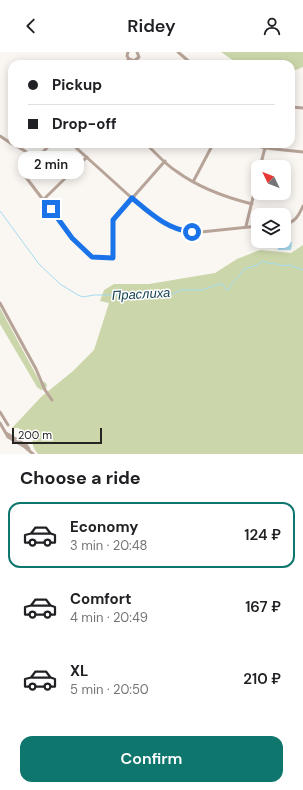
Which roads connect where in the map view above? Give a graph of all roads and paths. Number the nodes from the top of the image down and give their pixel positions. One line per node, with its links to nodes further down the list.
1 (128, 52): 4 (street)
2 (137, 52): 5 (street)
3 (178, 52): 6 (street)
4 (129, 59)
5 (137, 60)
6 (187, 60)
7 (19, 148): 15 (street)
8 (47, 148): 21 (street)
9 (77, 148): 16 (street)
10 (150, 148): 18 (street)
11 (211, 148): 19 (street)
12 (265, 148): 17 (street)
13 (277, 148): 14 (street)
14 (302, 152)
15 (30, 154)
16 (87, 157): 20 (street); 21 (street)
17 (262, 160)
18 (165, 161): 19 (street); 20 (street)
19 (193, 182): 23 (street)
20 (132, 198): 21 (street); 26 (street)
21 (44, 199)
22 (253, 200): 23 (street)
23 (252, 204): 26 (street)
24 (303, 206): 25 (street)
25 (291, 222)
26 (246, 226): 27 (street)
27 (251, 226)
28 (0, 303): 29 (street)
29 (52, 400)
30 (0, 412): 32 (street)
31 (0, 423): 33 (street)
32 (8, 425)
33 (33, 454)

